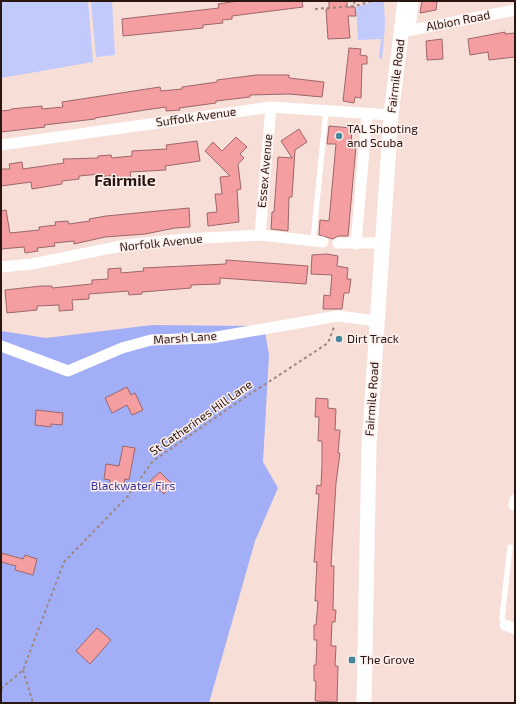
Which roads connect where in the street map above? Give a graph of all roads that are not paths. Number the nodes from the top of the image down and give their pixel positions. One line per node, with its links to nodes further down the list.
1 (405, 1): 4 (main road, Fairmile Road)
2 (413, 1): 4 (street)
3 (515, 10): 4 (street, Albion Road)
4 (406, 31): 8 (main road, Fairmile Road)
5 (271, 107): 6 (street, Suffolk Avenue); 9 (street, Suffolk Avenue); 10 (street, Essex Avenue)
6 (326, 111): 7 (street, Suffolk Avenue); 11 (lane)
7 (367, 114): 8 (street, Suffolk Avenue); 14 (street, Fairmile Road)
8 (391, 115): 13 (main road, Fairmile Road)
9 (1, 145)
10 (260, 235): 11 (street, Norfolk Avenue); 15 (street, Norfolk Avenue)
11 (318, 242)
12 (338, 243): 14 (street)
13 (383, 243): 14 (street); 16 (main road, Fairmile Road)
14 (356, 244)
15 (1, 267)
16 (378, 321): 17 (street, Marsh Lane); 20 (main road, Fairmile Road)
17 (1, 346)
18 (510, 547): 19 (lane)
19 (510, 627)
20 (364, 703)

